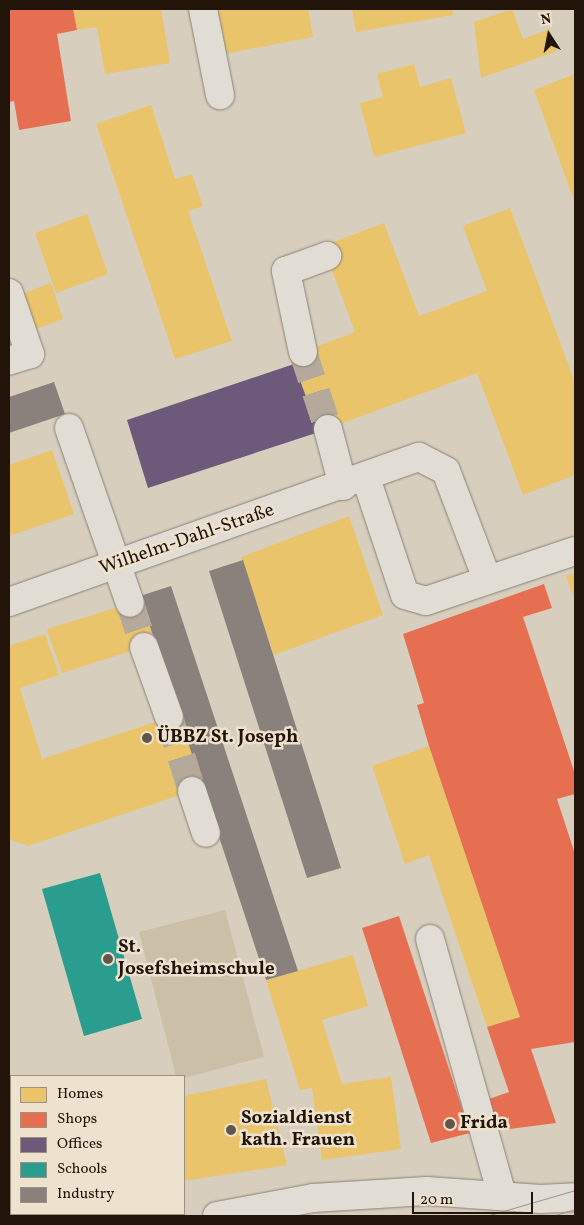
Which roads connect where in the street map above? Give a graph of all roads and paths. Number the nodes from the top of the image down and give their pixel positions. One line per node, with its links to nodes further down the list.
1 (203, 9): 2 (street)
2 (220, 95)
3 (327, 256): 5 (street)
4 (9, 293): 6 (street)
5 (303, 352)
6 (9, 361)
7 (69, 428): 11 (street)
8 (328, 429): 9 (street)
9 (355, 482): 11 (street, Wilhelm-Dahl-Straße); 12 (street); 12 (street, Wilhelm-Dahl-Straße)
10 (575, 551): 12 (street)
11 (114, 565): 13 (street, Wilhelm-Dahl-Straße); 14 (street)
12 (487, 578)
13 (9, 602)
14 (130, 603)
15 (144, 647): 16 (street)
16 (169, 717)
17 (192, 791): 18 (street)
18 (206, 833)
19 (430, 939): 20 (street)
20 (502, 1196): 21 (street); 22 (street)
21 (575, 1198): 23 (street)
22 (218, 1216)
23 (522, 1216)

